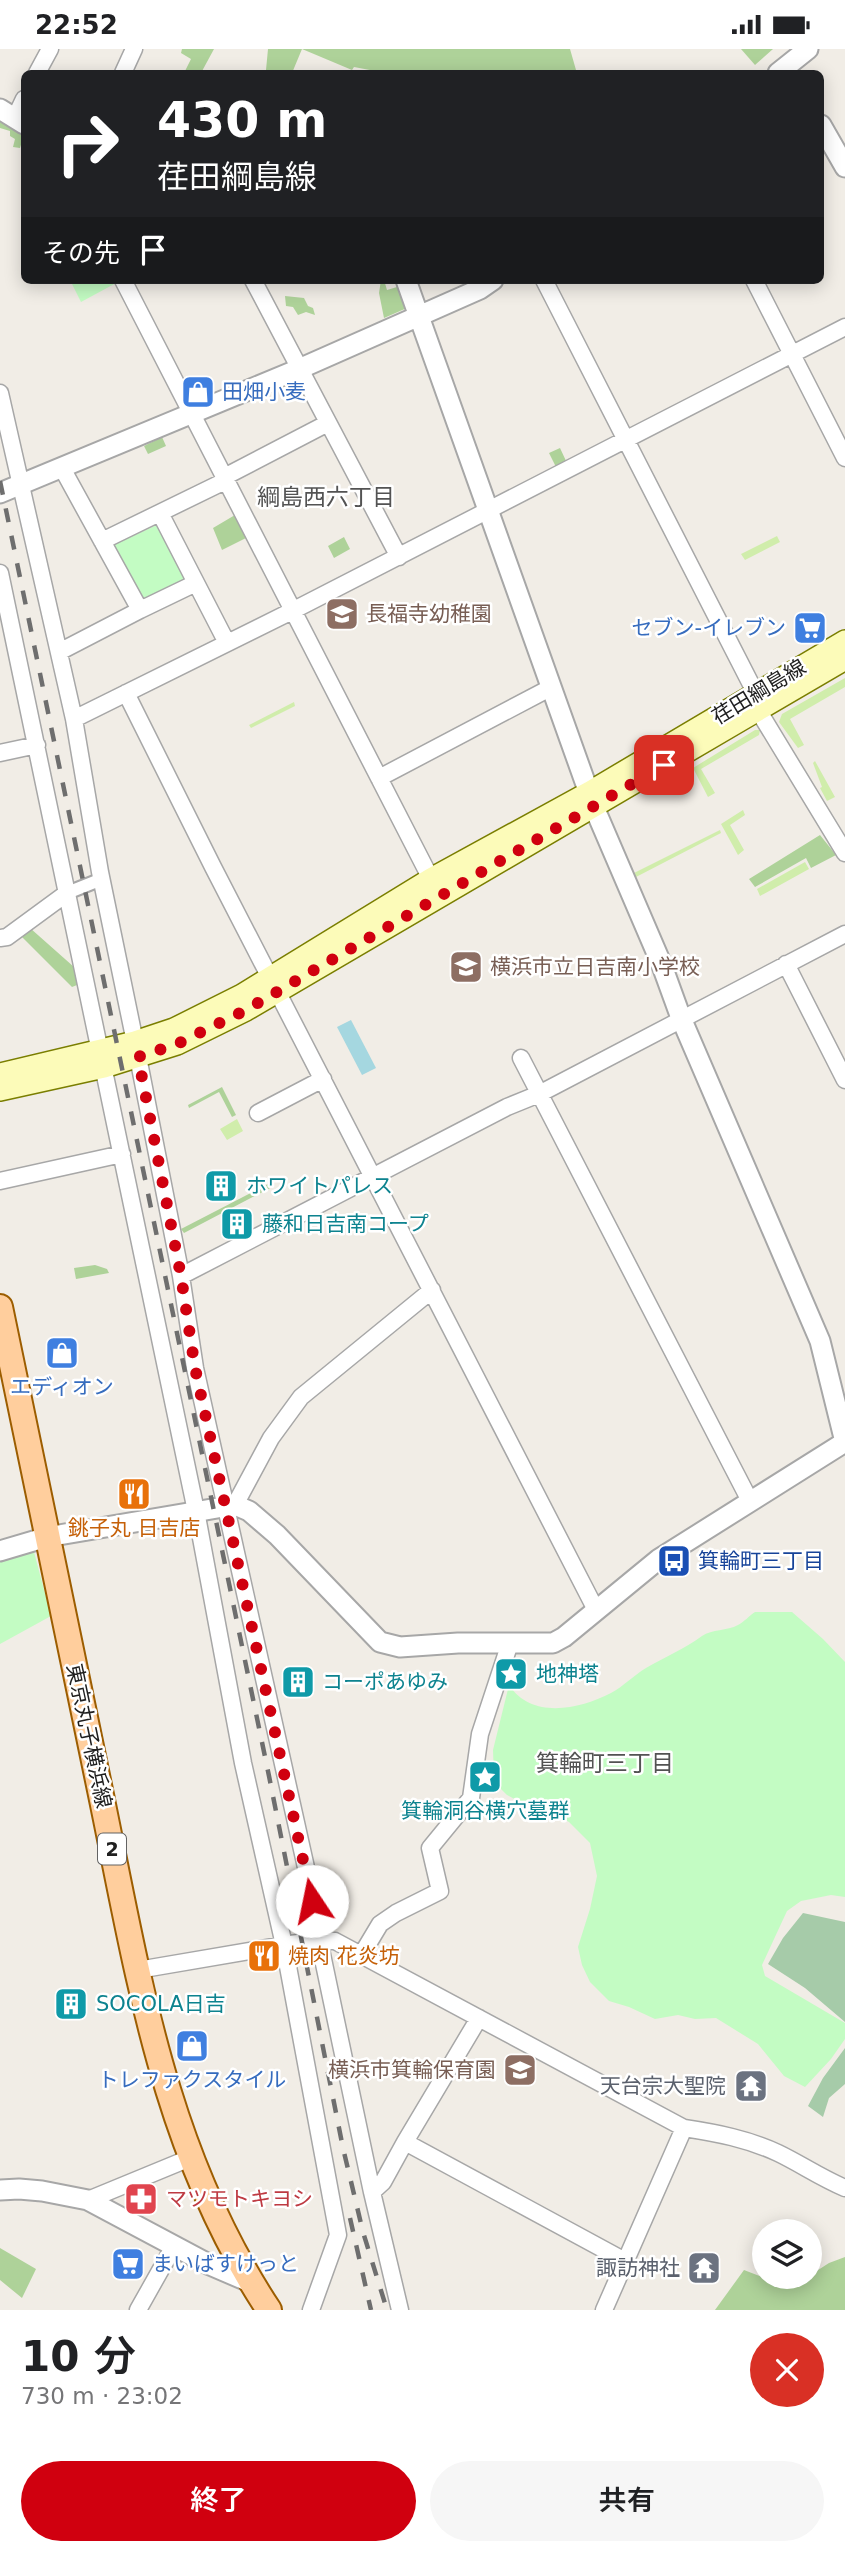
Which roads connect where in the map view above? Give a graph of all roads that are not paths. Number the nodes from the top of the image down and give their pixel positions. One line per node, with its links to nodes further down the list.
1 (50, 49): 4 (street)
2 (134, 49): 5 (street)
3 (808, 49): 6 (street)
4 (39, 70)
5 (124, 70)
6 (786, 70)
7 (824, 130): 8 (street)
8 (845, 167)
9 (125, 284): 20 (street)
10 (255, 284): 18 (street)
11 (406, 284): 15 (street)
12 (487, 284): 15 (street)
13 (546, 284): 22 (street)
14 (756, 284): 17 (street)
15 (418, 316): 18 (street); 28 (street)
16 (845, 327): 17 (street)
17 (791, 354): 22 (street); 23 (street)
18 (299, 369): 20 (street); 21 (street)
19 (0, 393): 26 (street)
20 (190, 413): 24 (street); 25 (street)
21 (328, 423): 25 (street); 31 (street)
22 (626, 440): 28 (street); 42 (street)
23 (845, 458)
24 (62, 468): 26 (street); 30 (street)
25 (225, 481): 29 (street); 35 (street)
26 (20, 485): 27 (street); 38 (street)
27 (0, 493)
28 (487, 511): 31 (street); 40 (street)
29 (160, 513): 30 (street); 33 (street)
30 (102, 541): 34 (street)
31 (399, 557): 35 (street)
32 (0, 573): 44 (street)
33 (196, 583): 34 (street); 37 (street)
34 (140, 610): 38 (street)
35 (292, 611): 37 (street); 46 (street)
36 (845, 641): 42 (main road, 荏田綱島線)
37 (227, 643): 41 (street)
38 (59, 652): 43 (street)
39 (845, 659): 42 (main road, 荏田綱島線)
40 (550, 688): 46 (street); 47 (street)
41 (126, 693): 43 (street); 55 (street)
42 (757, 702): 47 (main road, 荏田綱島線); 48 (street)
43 (74, 719): 49 (street)
44 (37, 745): 45 (street); 51 (street)
45 (0, 753)
46 (379, 778): 50 (street)
47 (592, 799): 50 (main road, 荏田綱島線); 55 (main road, 荏田綱島線); 56 (street)
48 (845, 853)
49 (102, 879): 51 (street); 57 (street)
50 (431, 879): 55 (main road, 荏田綱島線)
51 (67, 893): 53 (street); 58 (street)
52 (845, 934): 54 (street)
53 (0, 938)
54 (786, 964): 56 (street); 62 (street)
55 (274, 983): 57 (main road, 荏田綱島線); 61 (street)
56 (681, 1019): 64 (street); 72 (street)
57 (137, 1049): 58 (main road, 荏田綱島線); 69 (street)
58 (101, 1058): 60 (main road, 荏田綱島線); 63 (main road, 荏田綱島線); 66 (street)
59 (521, 1058): 64 (street)
60 (0, 1074)
61 (323, 1079): 65 (street); 67 (street)
62 (845, 1080)
63 (0, 1090)
64 (538, 1094): 67 (street); 74 (street)
65 (258, 1113)
66 (122, 1154): 68 (street); 76 (street)
67 (372, 1176): 69 (street); 70 (street)
68 (0, 1181)
69 (181, 1276): 75 (street)
70 (432, 1290): 75 (street); 79 (street)
71 (0, 1307): 77 (main road, 東京丸子横浜線 / 2)
72 (845, 1442): 73 (street); 74 (street)
73 (845, 1453)
74 (750, 1501): 79 (street)
75 (230, 1506): 76 (street); 80 (street); 81 (street)
76 (196, 1511): 77 (street); 82 (street)
77 (47, 1537): 78 (street); 84 (main road, 東京丸子横浜線 / 2)
78 (0, 1551)
79 (596, 1610): 80 (street)
80 (510, 1643): 83 (street)
81 (319, 1940): 82 (street); 83 (street); 91 (street)
82 (284, 1945): 84 (street); 98 (street)
83 (362, 1954): 85 (street)
84 (138, 1970): 88 (main road, 東京丸子横浜線 / 2)
85 (478, 2018): 86 (street); 87 (street)
86 (684, 2128): 89 (street); 94 (street)
87 (405, 2142): 91 (street); 94 (street)
88 (190, 2158): 92 (street); 95 (main road, 東京丸子横浜線 / 2)
89 (845, 2188)
90 (0, 2190): 92 (street)
91 (372, 2192): 99 (street)
92 (88, 2200): 93 (street)
93 (174, 2246): 95 (street); 96 (street)
94 (625, 2261): 100 (street)
95 (252, 2283): 97 (main road, 東京丸子横浜線 / 2)
96 (138, 2310)
97 (269, 2310)
98 (311, 2310)
99 (400, 2310)
100 (604, 2310)

